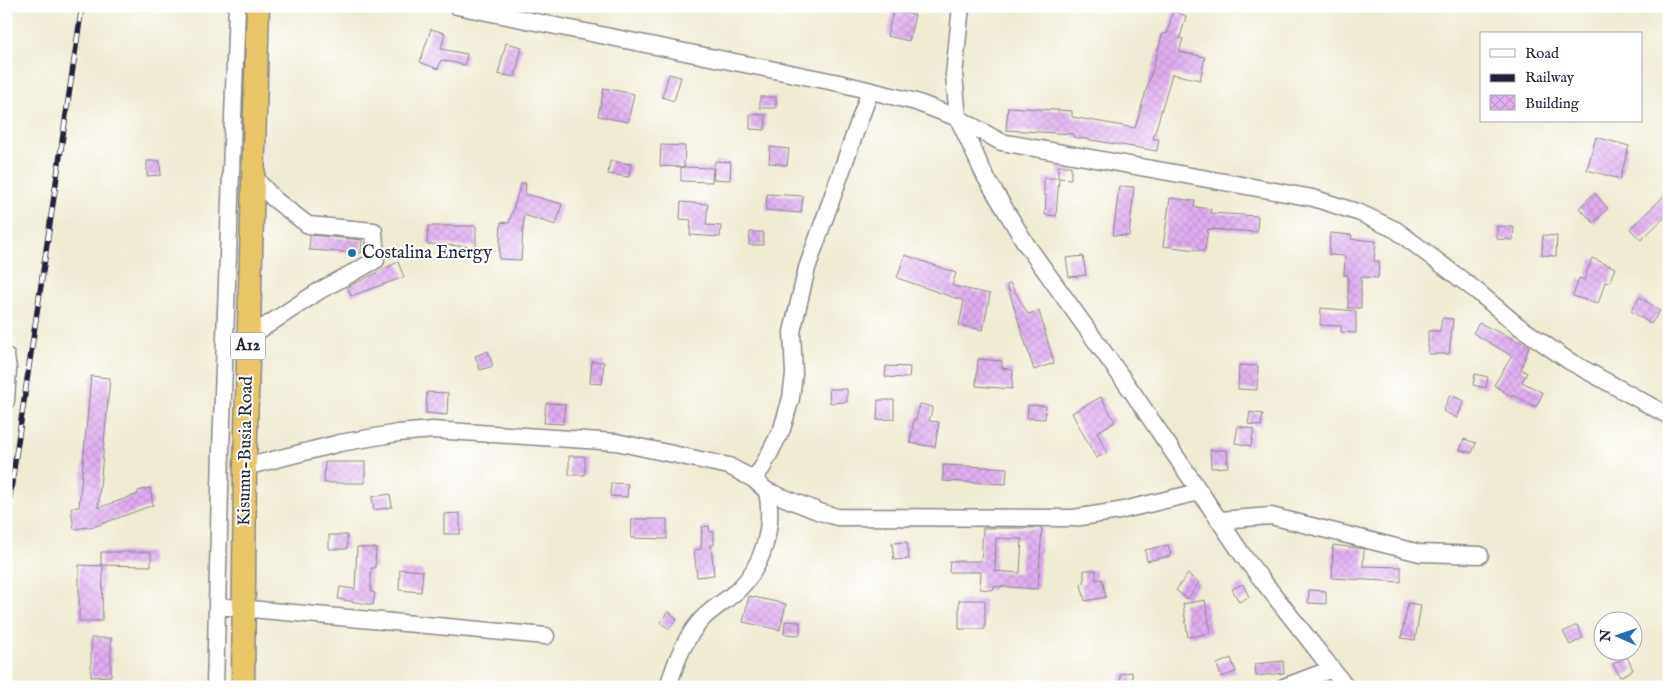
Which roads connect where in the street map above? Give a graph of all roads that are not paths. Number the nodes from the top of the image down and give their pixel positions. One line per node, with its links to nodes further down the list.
1 (237, 6): 18 (street)
2 (258, 6): 7 (highway, Kisumu-Busia Road / A12)
3 (457, 6): 5 (street)
4 (961, 6): 6 (street)
5 (870, 91): 6 (street); 13 (street)
6 (958, 118): 11 (street); 15 (street)
7 (253, 176): 8 (highway, Kisumu-Busia Road / A12); 8 (street)
8 (249, 337): 12 (highway, Kisumu-Busia Road / A12)
9 (6, 356): 10 (street)
10 (6, 401)
11 (1669, 416)
12 (245, 467): 13 (street); 19 (highway, Kisumu-Busia Road / A12)
13 (753, 478): 14 (street)
14 (766, 491): 15 (street); 24 (street)
15 (1199, 492): 16 (street)
16 (1219, 520): 17 (street); 21 (street)
17 (1480, 555)
18 (217, 606): 19 (street); 22 (street)
19 (245, 607): 20 (street); 23 (highway, Kisumu-Busia Road / A12)
20 (546, 636)
21 (1332, 669): 25 (street); 26 (street)
22 (215, 687)
23 (244, 687)
24 (668, 687)
25 (1284, 687)
26 (1346, 687)

